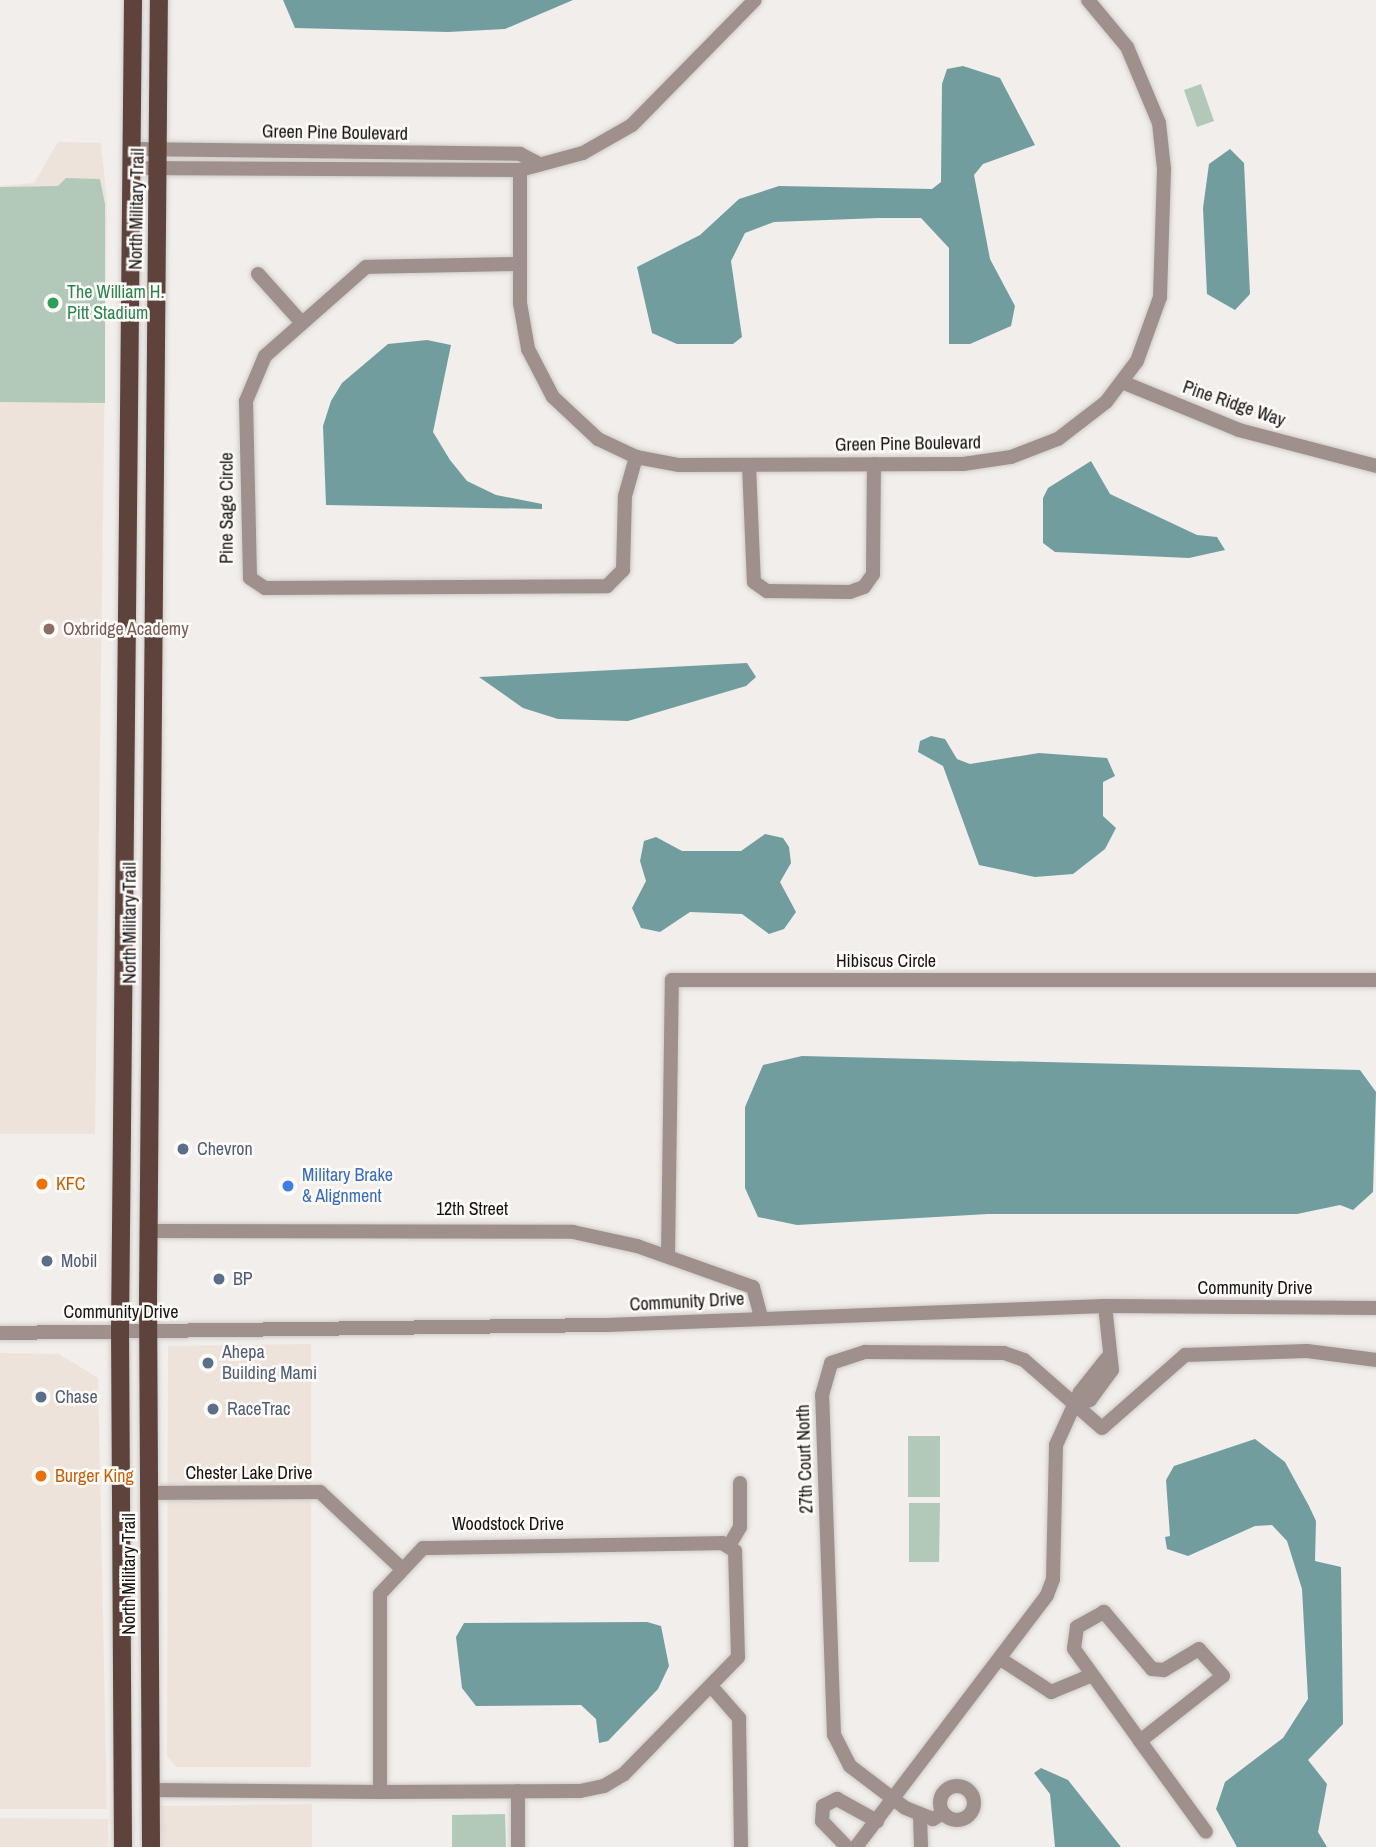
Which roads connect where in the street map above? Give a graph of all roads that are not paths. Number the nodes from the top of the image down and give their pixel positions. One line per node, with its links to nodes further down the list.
1 (133, 0): 5 (main road, North Military Trail)
2 (159, 0): 6 (main road, North Military Trail)
3 (755, 0): 7 (street, Green Pine Boulevard)
4 (1088, 0): 12 (street, Green Pine Boulevard)
5 (132, 158): 6 (street, Green Pine Boulevard); 17 (main road, North Military Trail)
6 (158, 159): 7 (street, Green Pine Boulevard); 8 (street, Green Pine Boulevard); 18 (main road, North Military Trail)
7 (536, 162): 8 (street, Green Pine Boulevard)
8 (520, 170): 9 (street, Green Pine Boulevard)
9 (520, 264): 11 (street, Pine Sage Circle); 13 (street, Green Pine Boulevard)
10 (258, 274): 11 (street)
11 (301, 322): 13 (street, Pine Sage Circle)
12 (1122, 382): 14 (street, Green Pine Boulevard); 16 (street, Pine Ridge Way)
13 (636, 457): 15 (street, Green Pine Boulevard)
14 (874, 464): 15 (street, Green Pine Boulevard); 15 (street)
15 (749, 465)
16 (1376, 466)
17 (125, 748): 18 (main road); 25 (main road, North Military Trail)
18 (152, 748): 20 (main road, North Military Trail)
19 (1376, 980): 21 (street, Hibiscus Circle)
20 (149, 1230): 21 (street, 12th Street); 26 (main road, North Military Trail)
21 (668, 1256): 24 (street, 12th Street)
22 (1105, 1306): 23 (street, Community Drive); 24 (street, Community Drive); 29 (street)
23 (1376, 1308)
24 (761, 1317): 26 (street, Community Drive)
25 (120, 1331): 26 (street, Community Drive); 27 (street, Community Drive); 38 (main road, North Military Trail)
26 (148, 1332): 31 (main road, North Military Trail)
27 (0, 1333)
28 (1376, 1360): 29 (street, 27th Court North)
29 (1078, 1407): 34 (street); 43 (street, 27th Court North)
30 (740, 1483): 32 (street)
31 (149, 1493): 33 (street, Chester Lake Drive); 39 (main road, North Military Trail)
32 (729, 1546): 33 (street, Woodstock Drive); 36 (street)
33 (402, 1569): 41 (street, Woodstock Drive)
34 (1002, 1660): 35 (street); 43 (street)
35 (1092, 1675): 37 (street); 37 (street)
36 (711, 1686): 40 (street); 52 (street)
37 (1140, 1741): 48 (street)
38 (122, 1758): 39 (main road); 42 (main road, North Military Trail)
39 (150, 1790): 41 (street); 46 (main road, North Military Trail)
40 (518, 1791): 41 (street); 51 (street)
41 (380, 1792)
42 (123, 1793): 46 (main road); 49 (main road, North Military Trail)
43 (895, 1798): 45 (street, 27th Court North); 47 (street)
44 (943, 1813): 45 (street)
45 (916, 1814): 55 (street)
46 (150, 1820): 50 (main road, North Military Trail)
47 (877, 1821): 53 (street); 54 (street)
48 (1206, 1832)
49 (123, 1847)
50 (151, 1847)
51 (518, 1847)
52 (741, 1847)
53 (847, 1847)
54 (856, 1847)
55 (921, 1847)

